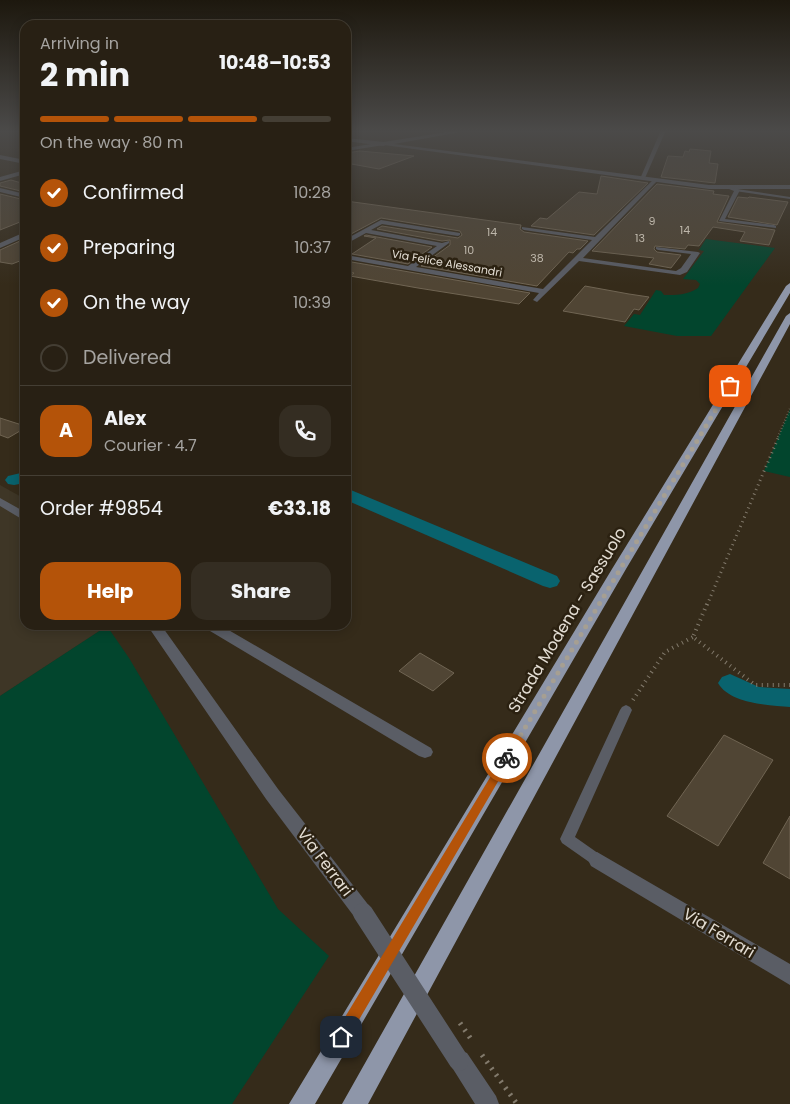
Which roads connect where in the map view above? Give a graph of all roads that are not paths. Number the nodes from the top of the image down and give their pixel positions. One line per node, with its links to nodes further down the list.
1 (653, 182): 13 (street)
2 (669, 182): 4 (street)
3 (790, 187): 4 (street)
4 (735, 189): 7 (lane); 8 (street)
5 (0, 190): 6 (street)
6 (20, 195)
7 (790, 198)
8 (774, 227)
9 (524, 228): 13 (street)
10 (364, 232): 12 (street); 14 (street); 14 (street)
11 (20, 236): 15 (street)
12 (351, 239)
13 (596, 239): 18 (street)
14 (443, 244): 19 (street)
15 (0, 246)
16 (658, 248): 18 (street)
17 (351, 258): 19 (street, Via Felice Alessandri)
18 (578, 259): 21 (street)
19 (410, 268): 21 (street, Via Felice Alessandri)
20 (790, 286): 32 (highway, Strada Modena - Sassuolo)
21 (545, 292): 22 (street)
22 (537, 300)
23 (790, 316): 33 (highway)
24 (0, 501): 25 (street)
25 (20, 514)
26 (157, 630): 34 (street, Via Ferrari, bridge)
27 (218, 630): 29 (street)
28 (626, 710): 30 (lane)
29 (425, 752)
30 (597, 860): 31 (street, Via Ferrari)
31 (790, 975)
32 (302, 1104)
33 (354, 1104)
34 (488, 1104)

